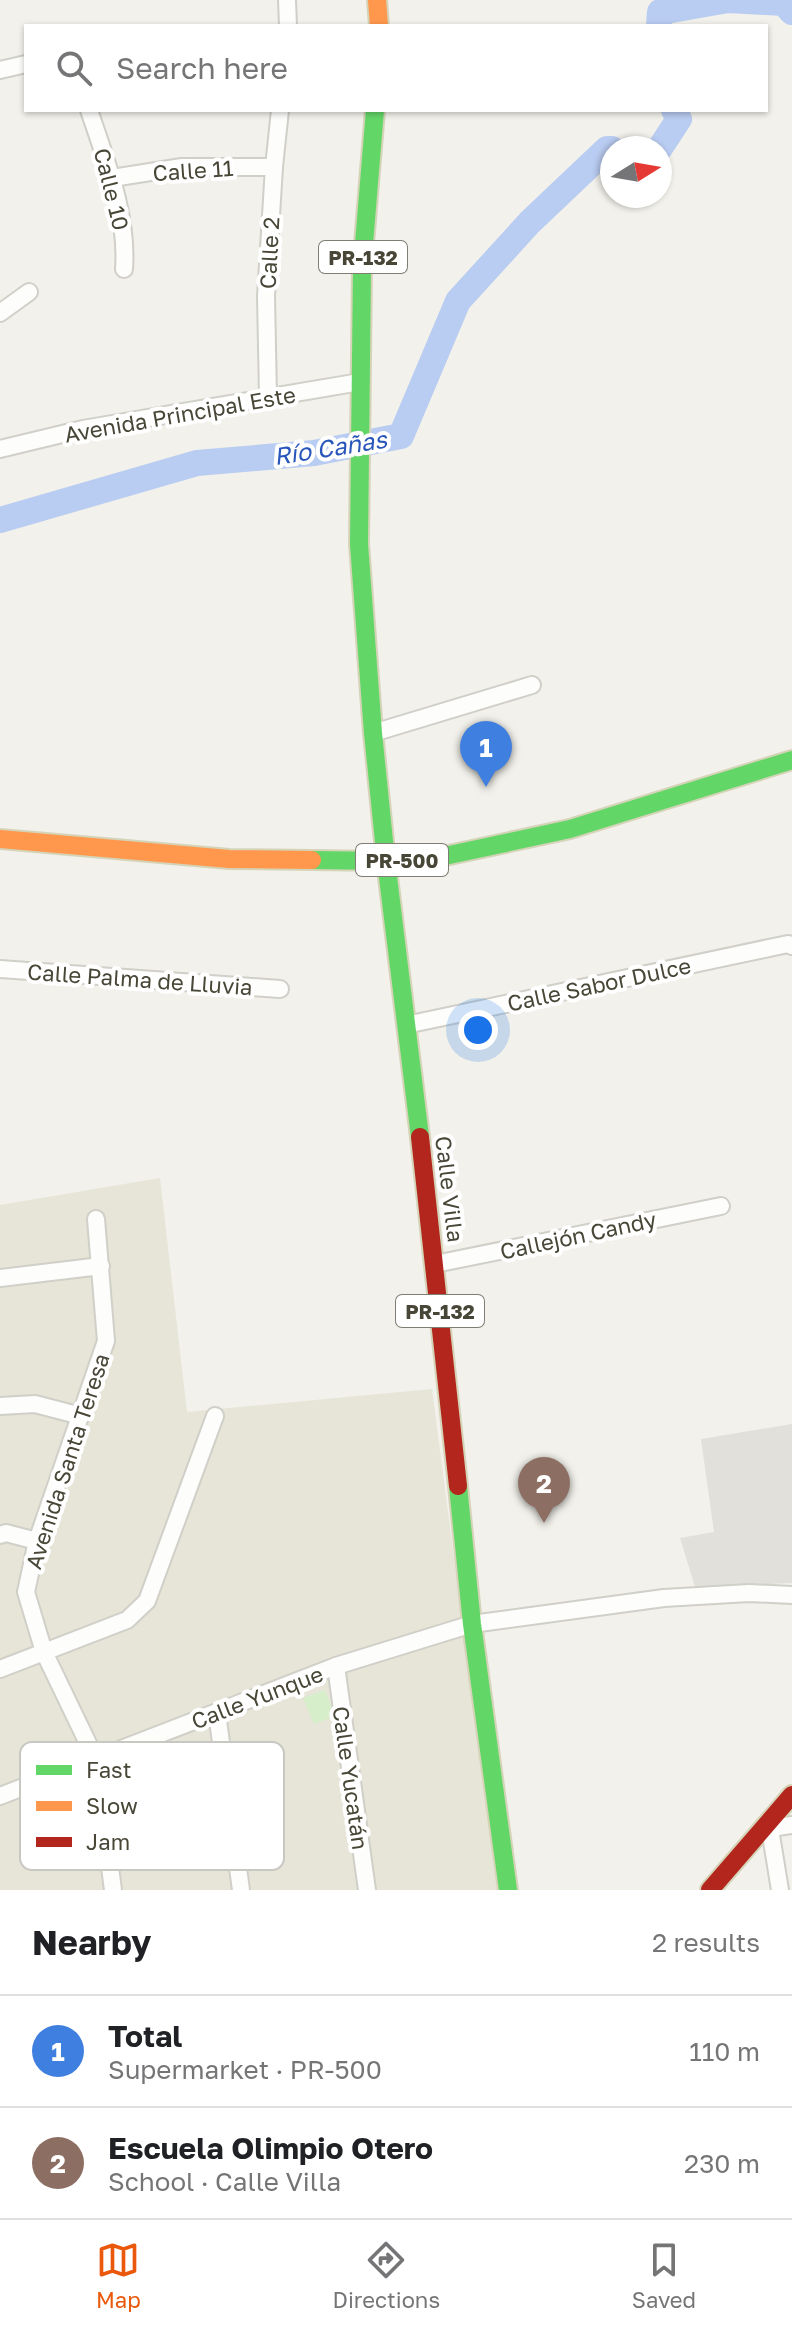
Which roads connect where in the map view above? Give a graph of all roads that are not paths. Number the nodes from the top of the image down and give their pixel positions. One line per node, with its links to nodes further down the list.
1 (287, 0): 3 (street)
2 (377, 0): 4 (main road)
3 (288, 24)
4 (379, 24)
5 (24, 64): 6 (street)
6 (0, 70)
7 (90, 112): 11 (street, Calle 10)
8 (280, 112): 10 (street, Calle 2)
9 (375, 112): 15 (main road, PR-132)
10 (274, 167): 11 (street, Calle 11); 16 (street, Calle 2)
11 (112, 178): 12 (street, Calle 10)
12 (124, 269)
13 (29, 292): 14 (street)
14 (0, 313)
15 (360, 382): 16 (street, Avenida Principal Este); 19 (main road, Calle Villa / PR-132)
16 (268, 397): 17 (street, Avenida Principal Este)
17 (0, 449)
18 (532, 685): 19 (street)
19 (373, 733): 22 (main road, Calle Villa / PR-132)
20 (792, 760): 22 (main road, PR-500 / PR-500)
21 (0, 839): 22 (main road, PR-500 / PR-500)
22 (386, 861): 26 (main road, Calle Villa / PR-132)
23 (792, 946): 26 (street, Calle Sabor Dulce)
24 (0, 969): 25 (street, Calle Palma de Lluvia)
25 (280, 989)
26 (406, 1025): 29 (main road, Calle Villa / PR-132)
27 (721, 1206): 29 (street, Callejón Candy)
28 (96, 1219): 30 (street, Avenida Santa Teresa)
29 (435, 1264): 38 (main road, Calle Villa / PR-132)
30 (101, 1266): 31 (street); 33 (street, Avenida Santa Teresa)
31 (0, 1278)
32 (0, 1406): 33 (street)
33 (81, 1416): 36 (street, Avenida Santa Teresa)
34 (215, 1416): 39 (street)
35 (0, 1535): 36 (street)
36 (37, 1541): 39 (street, Avenida Santa Teresa)
37 (792, 1595): 38 (street, Calle Yunque)
38 (472, 1624): 40 (street, Calle Yunque); 56 (main road, Calle Villa / PR-132)
39 (44, 1652): 41 (street); 43 (street, Avenida Santa Teresa)
40 (336, 1666): 42 (street, Calle Yunque); 55 (street, Calle Yucatán)
41 (0, 1669)
42 (217, 1713): 44 (street, Calle Yunque); 45 (street)
43 (87, 1742)
44 (142, 1742)
45 (221, 1742)
46 (20, 1788): 48 (street, Calle Yunque)
47 (792, 1795): 50 (main road)
48 (0, 1796)
49 (792, 1825): 50 (street)
50 (770, 1826): 57 (main road); 58 (street)
51 (110, 1870): 53 (street, Avenida Santa Teresa)
52 (238, 1870): 54 (street)
53 (113, 1890)
54 (241, 1890)
55 (367, 1890)
56 (508, 1890)
57 (710, 1890)
58 (780, 1890)

